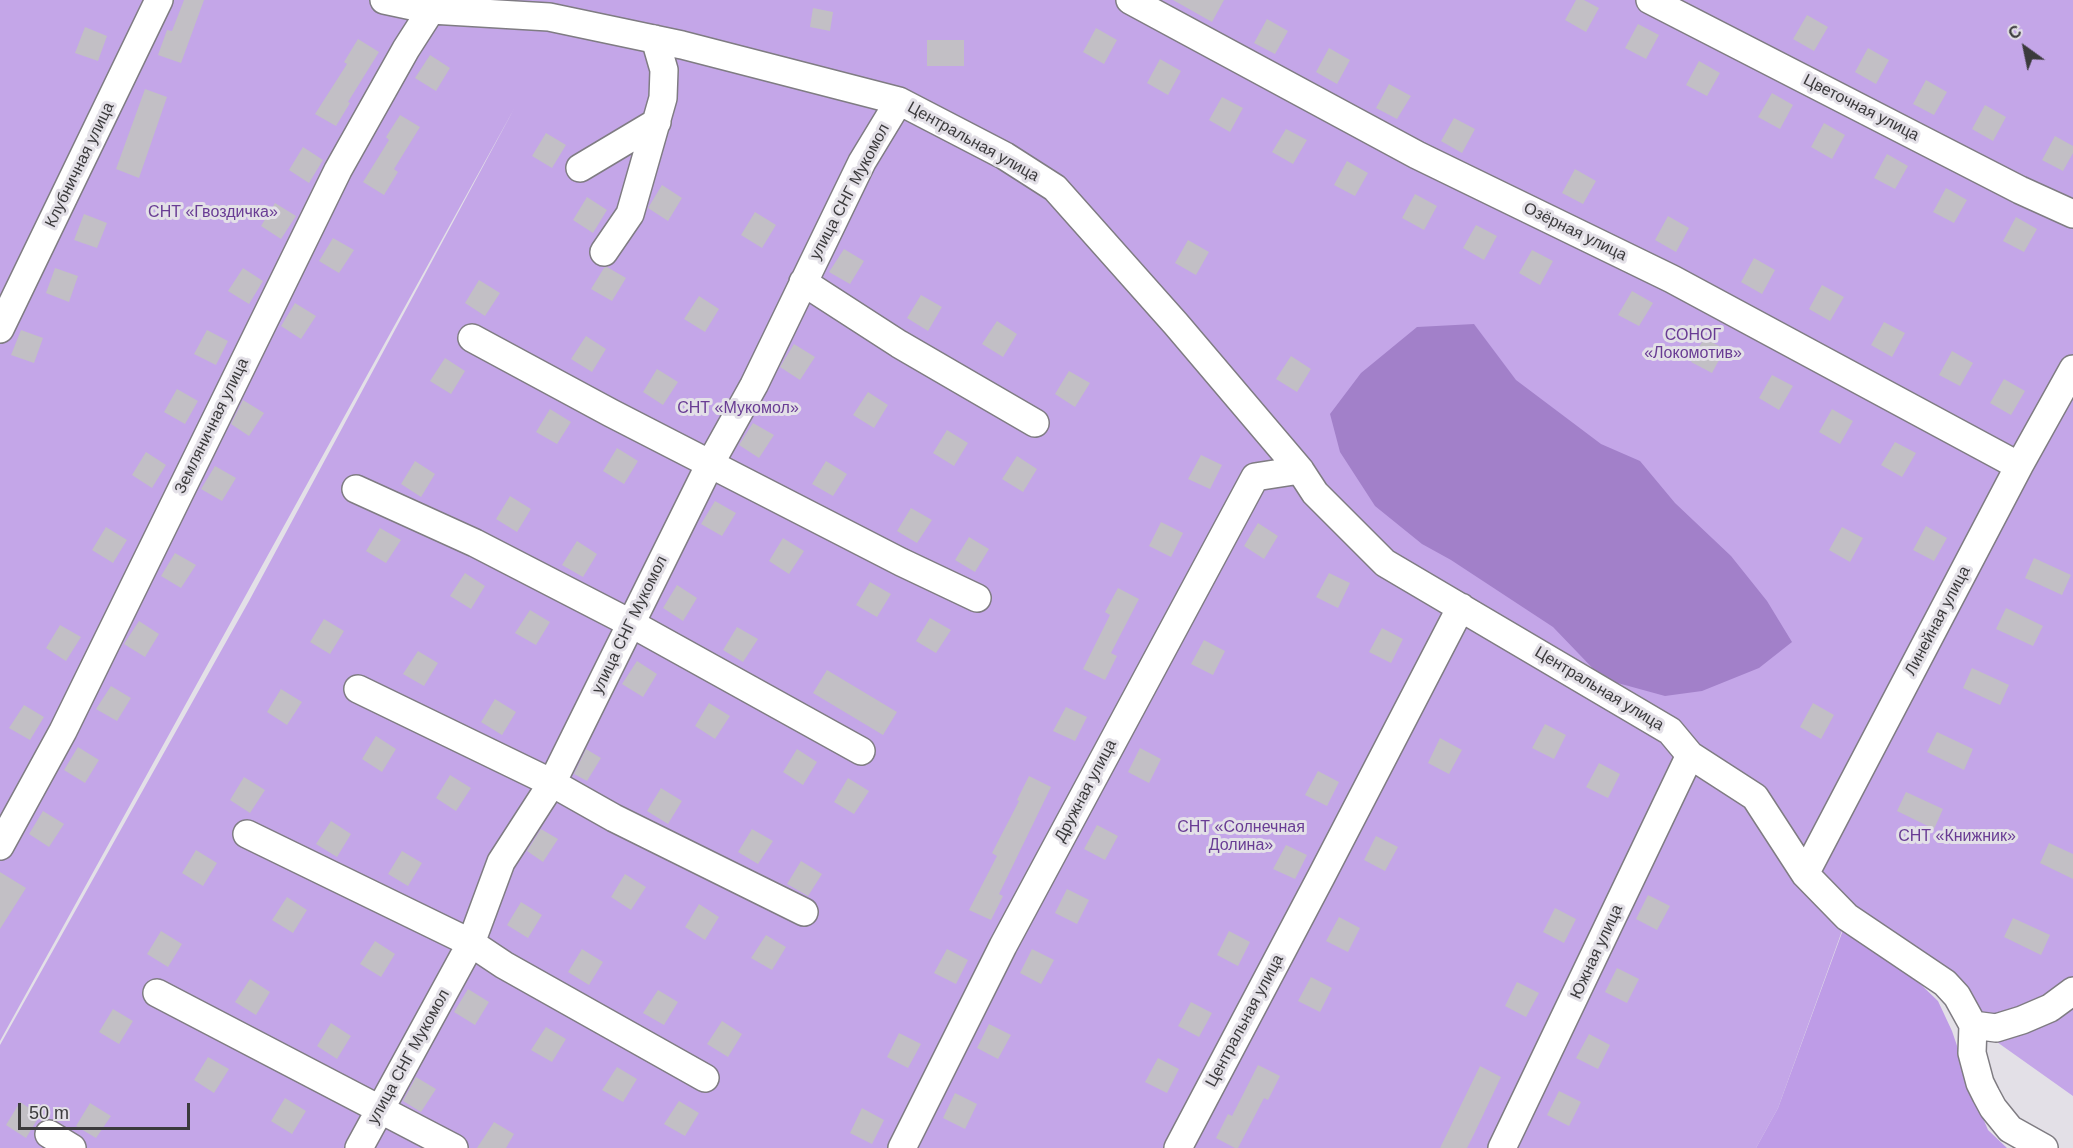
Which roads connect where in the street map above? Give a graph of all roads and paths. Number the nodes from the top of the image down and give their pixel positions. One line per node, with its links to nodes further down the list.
1 (159, 0): 13 (street, Клубничная улица)
2 (384, 0): 5 (street, Центральная улица)
3 (1130, 0): 18 (street, Озёрная улица)
4 (1650, 0): 10 (street, Цветочная улица)
5 (431, 10): 6 (street, Центральная улица); 29 (street, Земляничная улица)
6 (655, 39): 7 (street, Центральная улица); 8 (street)
7 (899, 101): 12 (street, улица СНГ Мукомол); 19 (street, Центральная улица)
8 (657, 122): 9 (street); 11 (street)
9 (580, 168)
10 (2073, 214)
11 (604, 252)
12 (803, 282): 16 (street); 17 (street, улица СНГ Мукомол)
13 (0, 329)
14 (472, 338): 17 (street)
15 (2073, 369): 18 (street, Линейная улица)
16 (1035, 423)
17 (710, 464): 21 (street); 23 (street, улица СНГ Мукомол)
18 (2019, 466): 30 (street, Линейная улица)
19 (1300, 470): 22 (street, Центральная улица); 42 (street, Дружная улица)
20 (356, 489): 23 (street)
21 (977, 598)
22 (1461, 607): 26 (street, Центральная улица); 43 (street, Центральная улица)
23 (632, 624): 25 (street); 27 (street, улица СНГ Мукомол)
24 (358, 689): 27 (street)
25 (861, 751)
26 (1690, 754): 30 (street, Центральная улица); 44 (street, Южная улица)
27 (552, 783): 31 (street); 32 (street, улица СНГ Мукомол)
28 (247, 834): 32 (street)
29 (0, 846)
30 (1806, 874): 35 (street, Центральная улица)
31 (804, 912)
32 (471, 943): 36 (street); 37 (street, улица СНГ Мукомол)
33 (2073, 991): 35 (street)
34 (157, 993): 37 (street)
35 (1973, 1025): 45 (street, Центральная улица)
36 (705, 1078)
37 (380, 1109): 40 (street, улица СНГ Мукомол); 41 (street)
38 (49, 1134): 39 (street)
39 (72, 1148)
40 (359, 1148)
41 (454, 1148)
42 (902, 1148)
43 (1178, 1148)
44 (1502, 1148)
45 (2044, 1148)

